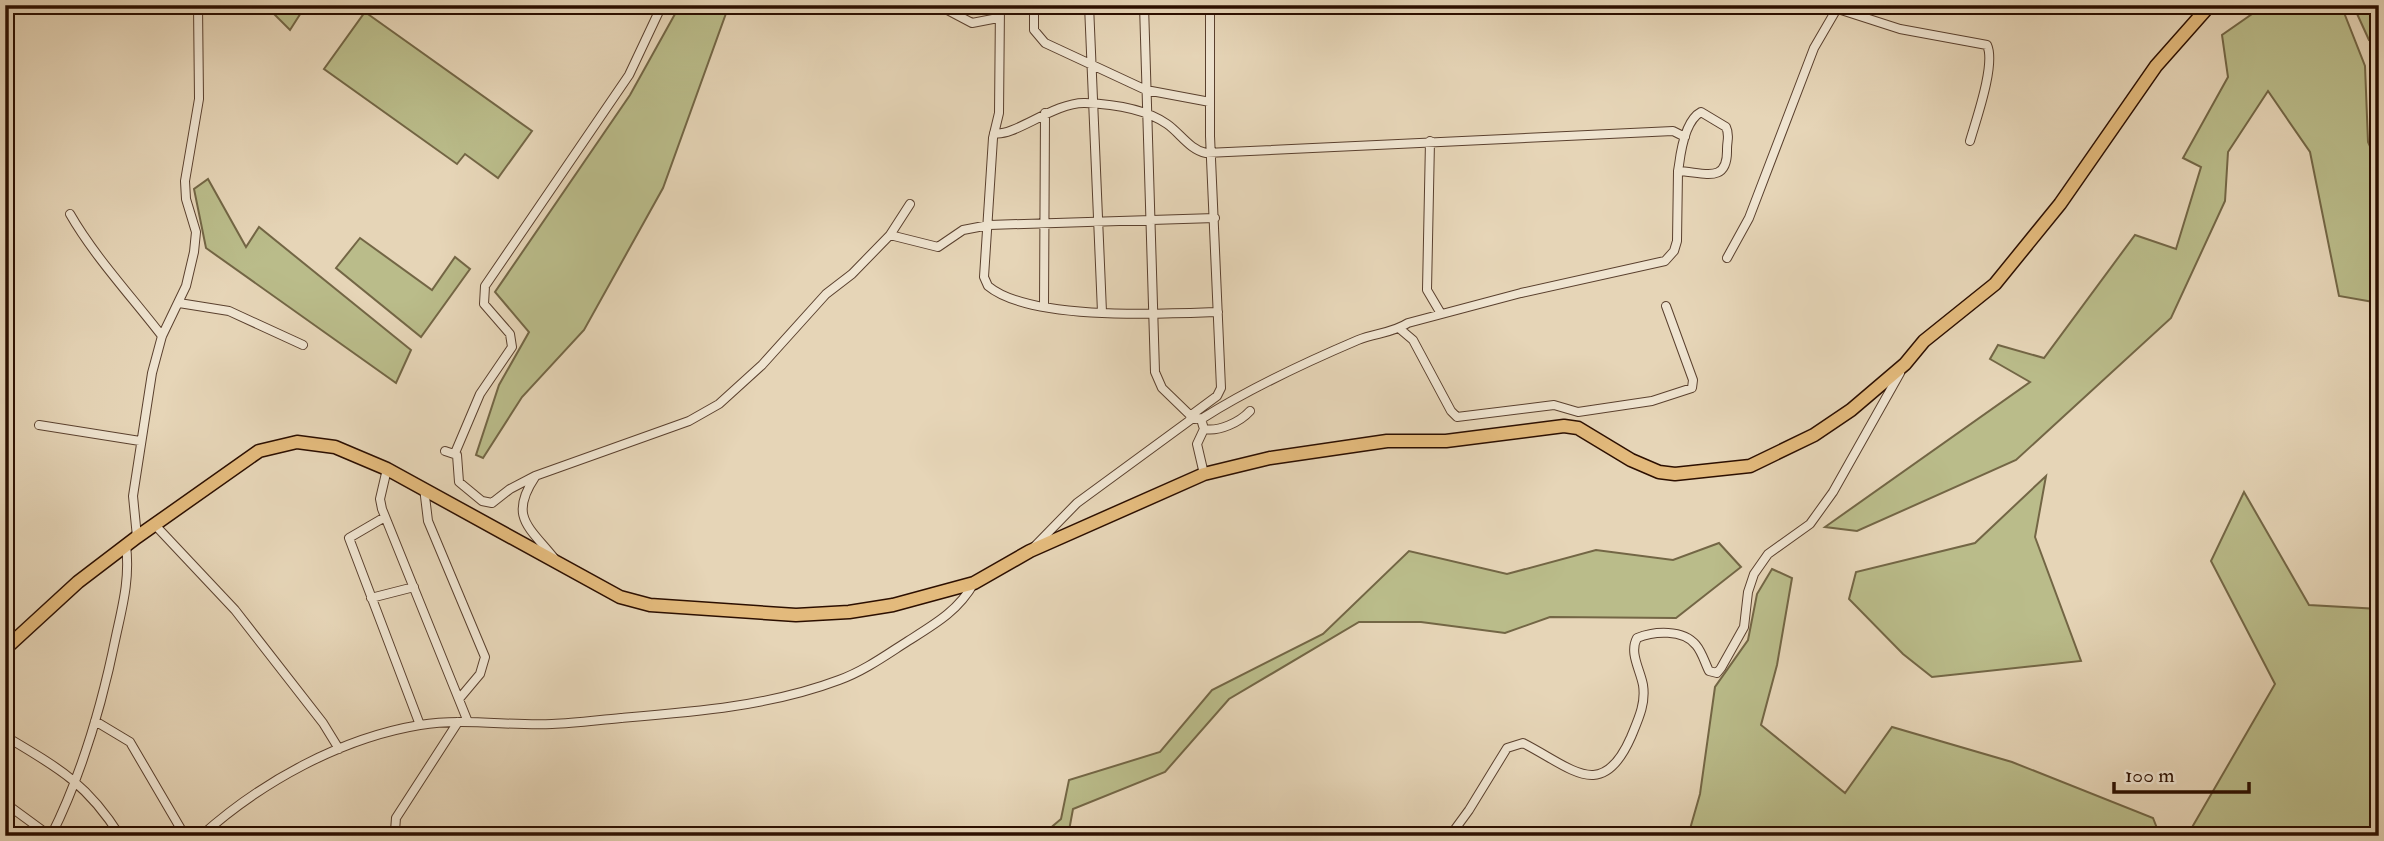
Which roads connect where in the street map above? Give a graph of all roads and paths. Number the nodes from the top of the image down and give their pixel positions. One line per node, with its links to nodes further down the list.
1 (198, 5): 33 (street)
2 (662, 5): 52 (street)
3 (938, 5): 11 (street)
4 (1000, 5): 11 (street)
5 (1034, 5): 12 (street)
6 (1089, 5): 12 (street)
7 (1144, 5): 13 (street)
8 (1210, 5): 14 (street)
9 (2210, 5): 43 (main road)
10 (1838, 7): 21 (street); 32 (street)
11 (998, 18): 18 (street)
12 (1092, 65): 13 (street); 15 (street)
13 (1146, 90): 14 (street); 16 (street)
14 (1210, 102): 22 (street)
15 (1095, 104): 16 (street); 17 (street); 28 (street)
16 (1147, 111): 22 (street); 27 (street)
17 (1045, 113): 18 (street); 29 (street)
18 (994, 133): 30 (street)
19 (1685, 137): 20 (street); 23 (street); 23 (street)
20 (1430, 141): 22 (street); 38 (street)
21 (1970, 141)
22 (1212, 153): 26 (street)
23 (1678, 171): 38 (street)
24 (910, 204): 31 (street)
25 (70, 214): 41 (street)
26 (1215, 218): 27 (street); 37 (street)
27 (1150, 220): 28 (street); 39 (street)
28 (1099, 221): 29 (street); 36 (street)
29 (1045, 223): 30 (street); 35 (street)
30 (989, 225): 31 (street); 35 (street)
31 (890, 235): 55 (street)
32 (1727, 258)
33 (179, 303): 41 (street); 42 (street)
34 (1667, 306): 44 (street)
35 (1044, 307): 36 (street)
36 (1102, 312): 39 (street)
37 (1218, 312): 39 (street); 46 (street)
38 (1440, 312): 40 (street)
39 (1153, 314): 46 (street)
40 (1400, 329): 44 (street); 46 (street)
41 (162, 336): 50 (street)
42 (303, 345)
43 (1905, 364): 48 (main road); 84 (street)
44 (1567, 410): 48 (street)
45 (1250, 411): 49 (street)
46 (1194, 418): 49 (street); 61 (street)
47 (39, 425): 50 (street)
48 (1564, 426): 54 (main road)
49 (1204, 429): 54 (street)
50 (139, 441): 59 (street)
51 (445, 451): 52 (street)
52 (455, 453): 55 (street)
53 (387, 469): 56 (main road); 57 (street); 58 (main road)
54 (1203, 474): 61 (main road)
55 (535, 477): 62 (street)
56 (424, 488): 62 (main road); 67 (street)
57 (385, 517): 64 (street); 65 (street)
58 (155, 525): 59 (main road); 76 (street)
59 (137, 537): 60 (main road)
60 (126, 545): 66 (main road); 68 (street)
61 (1030, 551): 63 (main road)
62 (558, 563): 63 (main road)
63 (974, 583): 71 (street)
64 (414, 587): 65 (street); 67 (street)
65 (371, 598): 72 (street)
66 (5, 649)
67 (459, 699): 71 (street)
68 (99, 709): 69 (street); 73 (street)
69 (95, 721): 73 (street); 74 (street)
70 (458, 722): 71 (street); 72 (street); 83 (street)
71 (468, 722)
72 (420, 725): 76 (street)
73 (109, 727): 74 (street); 81 (street)
74 (91, 733): 77 (street)
75 (5, 736): 77 (street)
76 (339, 749): 82 (street)
77 (77, 781): 79 (street); 80 (street)
78 (5, 803): 79 (street)
79 (51, 836)
80 (120, 836)
81 (185, 836)
82 (201, 836)
83 (399, 836)
84 (1450, 836)

